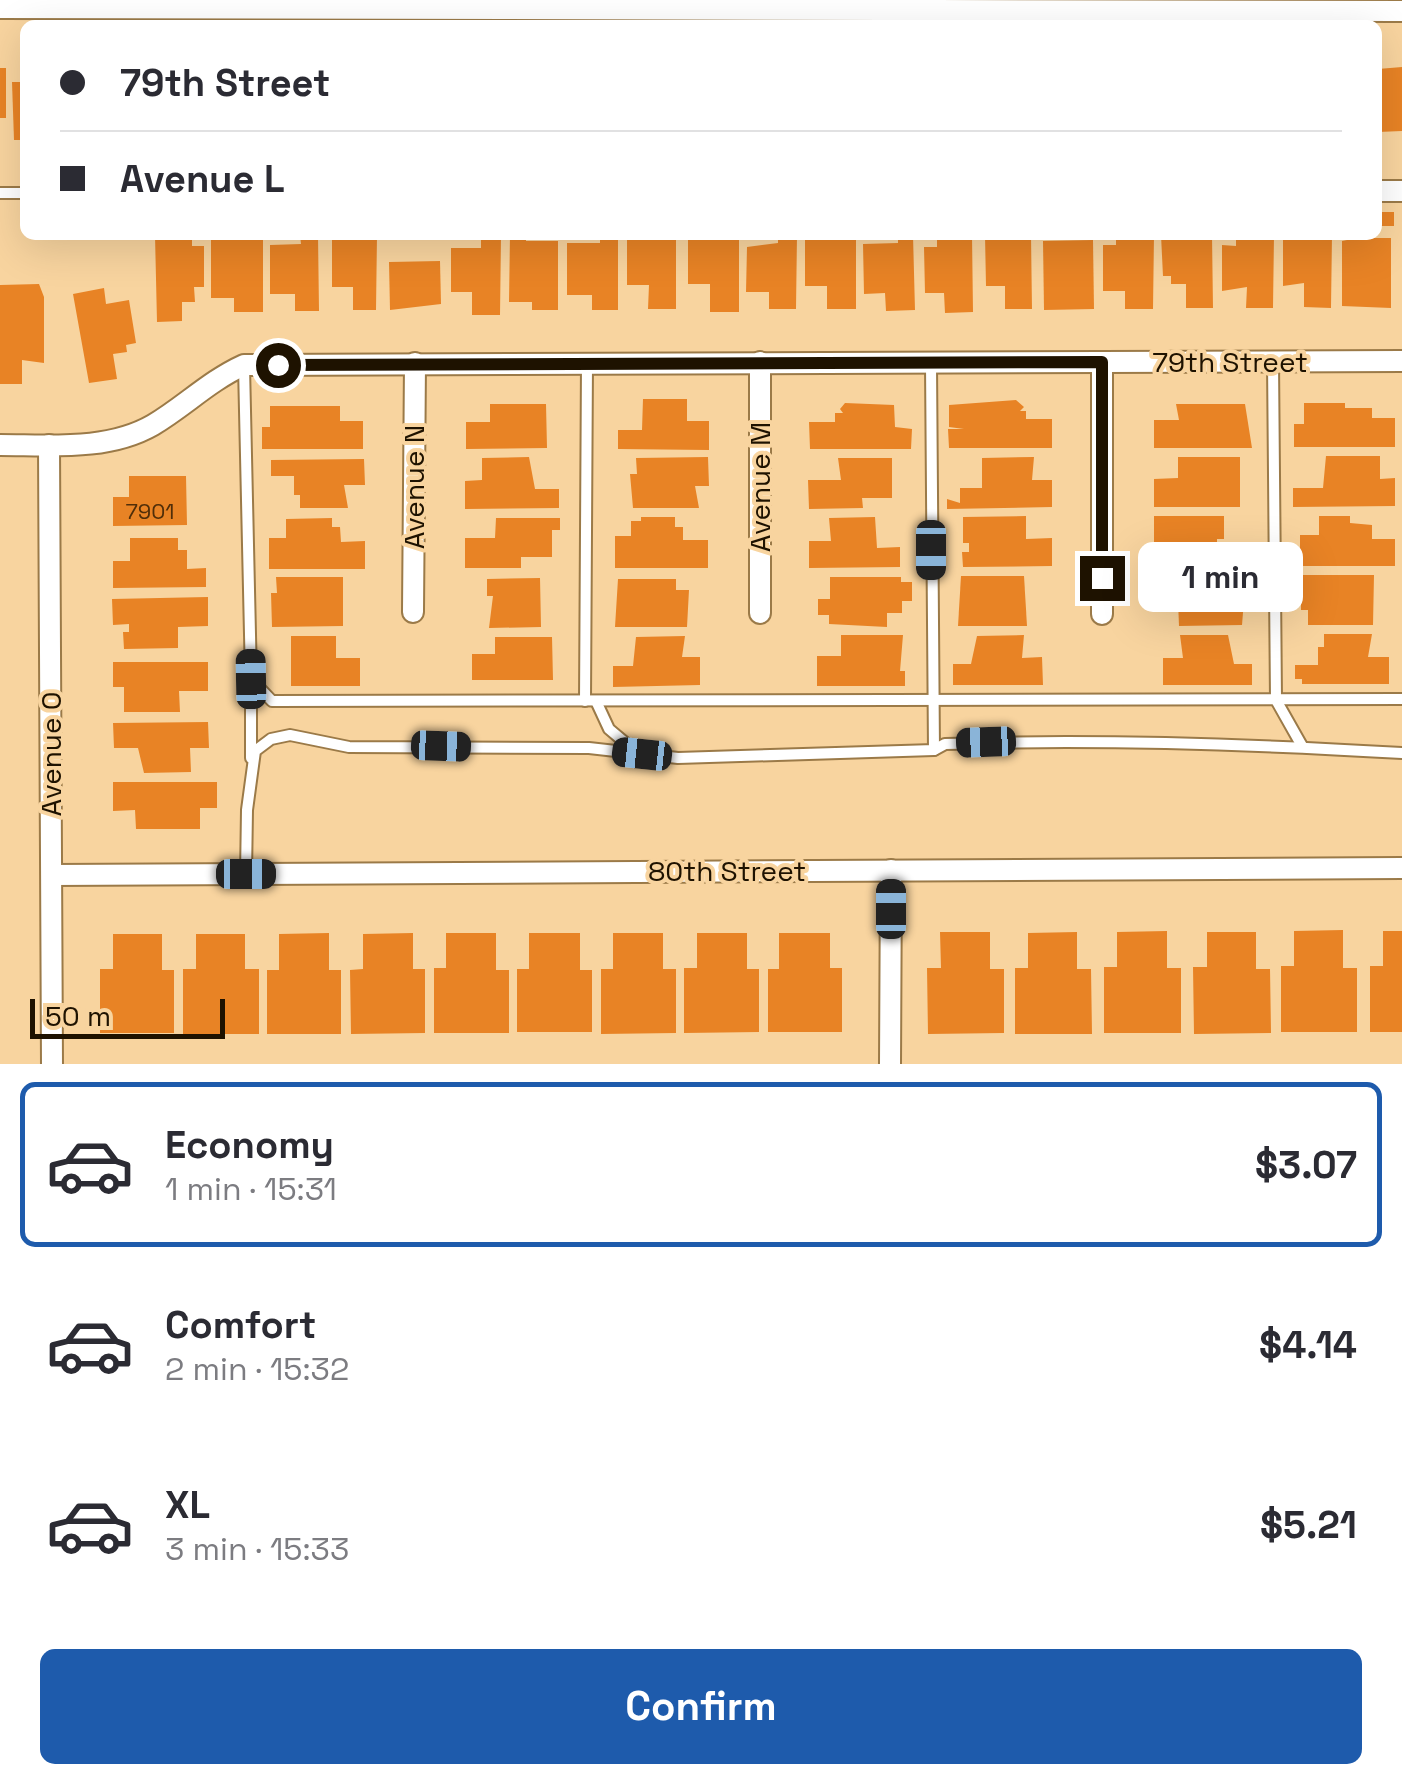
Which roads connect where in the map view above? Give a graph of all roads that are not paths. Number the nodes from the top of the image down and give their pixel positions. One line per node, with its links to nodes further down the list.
1 (0, 8): 2 (street)
2 (624, 11): 3 (street)
3 (1402, 11)
4 (587, 362): 5 (street, 79th Street); 10 (street, 79th Street); 21 (lane)
5 (760, 362): 6 (street, 79th Street); 15 (street, Avenue M)
6 (931, 362): 7 (street, 79th Street); 19 (lane)
7 (1102, 362): 8 (street, 79th Street); 16 (street)
8 (1273, 362): 9 (street, 79th Street); 20 (lane)
9 (1402, 362)
10 (415, 363): 11 (street, 79th Street); 14 (street, Avenue N)
11 (244, 365): 12 (street, 79th Street); 17 (lane)
12 (49, 444): 13 (street, 79th Street); 30 (street, Avenue O)
13 (0, 445)
14 (412, 612)
15 (760, 613)
16 (1102, 614)
17 (251, 679): 21 (lane); 26 (lane)
18 (1402, 699): 20 (lane)
19 (931, 700): 20 (lane); 21 (lane); 23 (lane)
20 (1276, 700): 22 (lane)
21 (591, 701): 24 (lane)
22 (1302, 746): 23 (lane); 25 (lane)
23 (934, 750): 24 (lane)
24 (642, 754): 26 (lane)
25 (1402, 754)
26 (251, 772): 29 (lane)
27 (1402, 868): 28 (street, 80th Street)
28 (891, 870): 29 (street, 80th Street); 32 (street)
29 (246, 874): 30 (street, 80th Street)
30 (52, 875): 31 (street, Avenue O)
31 (52, 1064)
32 (890, 1064)

